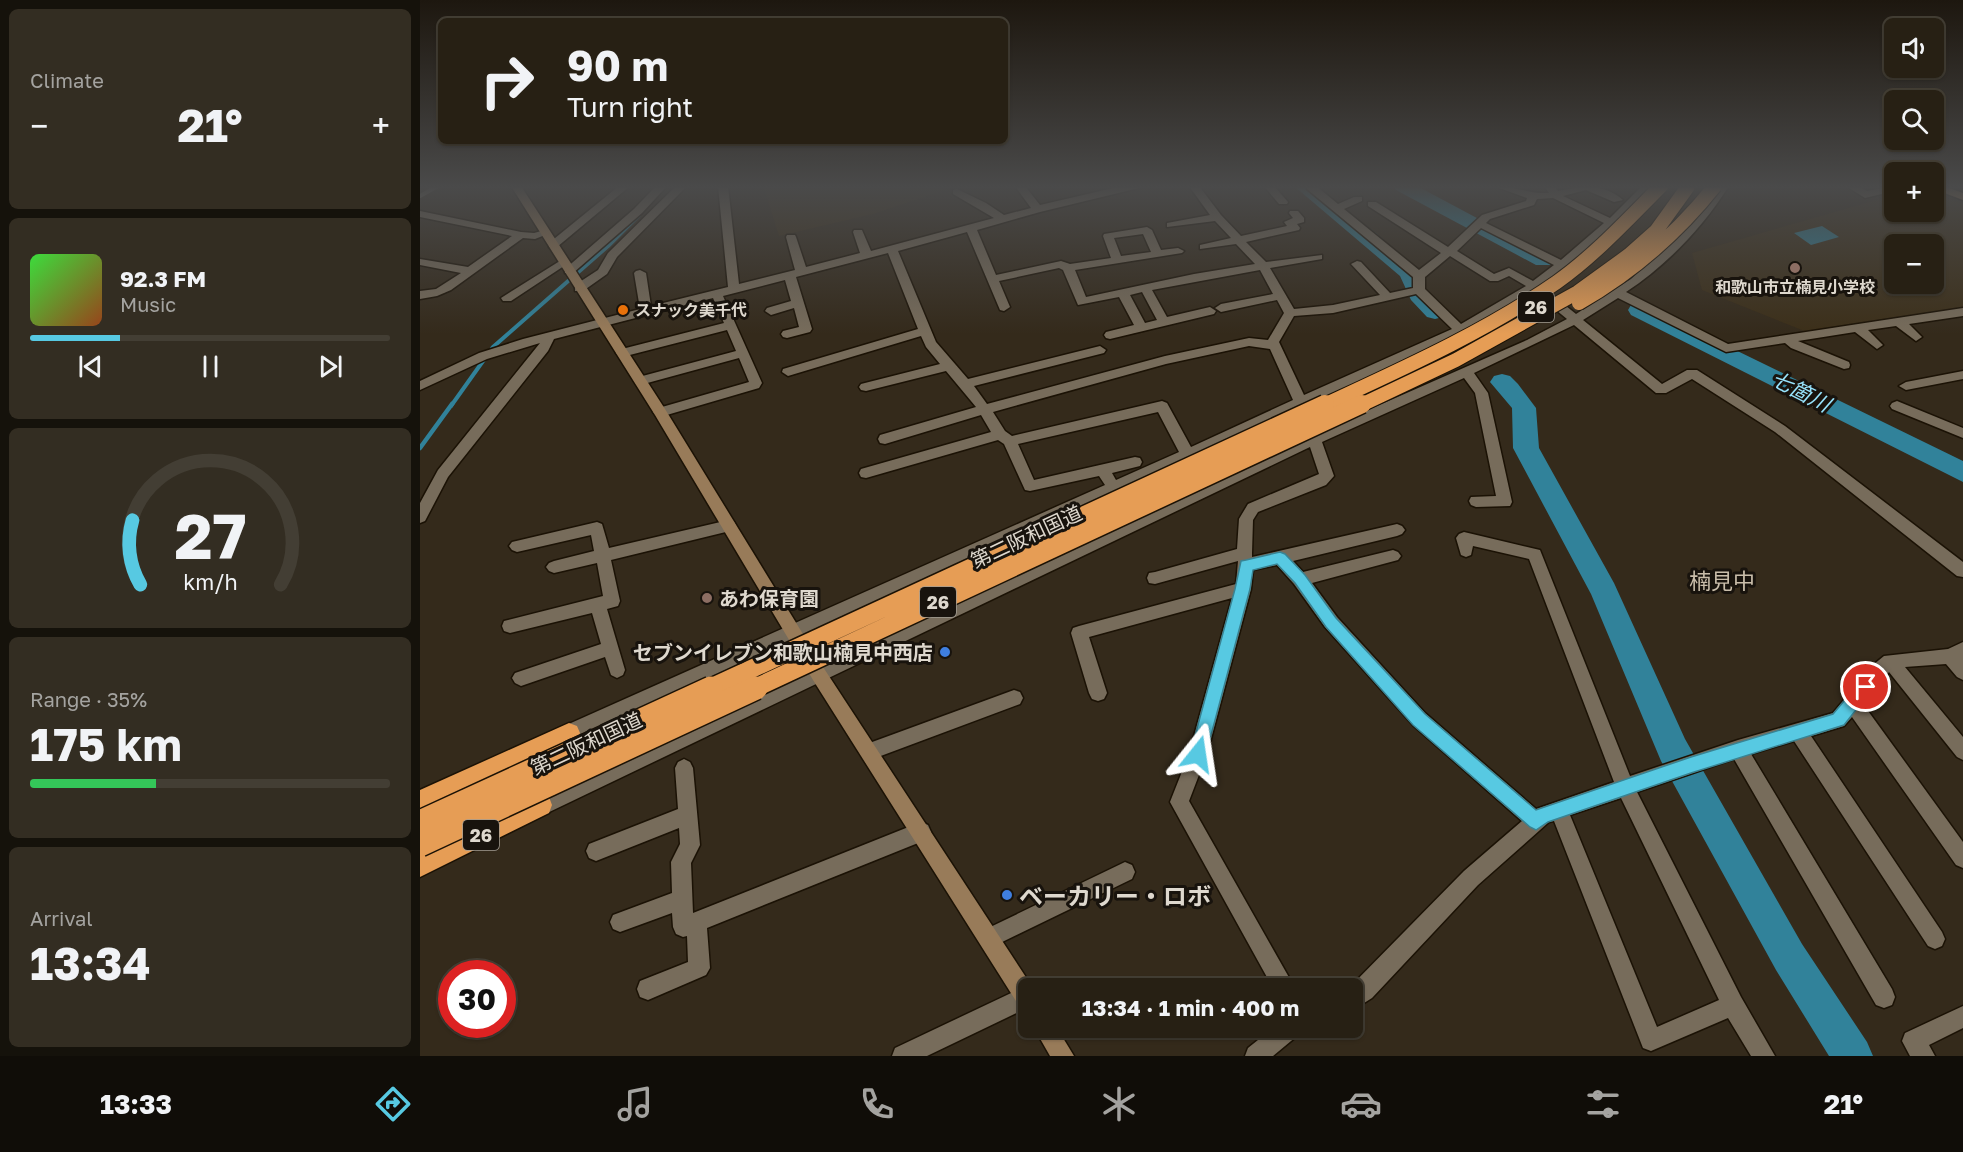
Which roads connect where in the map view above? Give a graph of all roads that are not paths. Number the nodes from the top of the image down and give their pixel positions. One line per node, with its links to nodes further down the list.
1 (521, 235): 40 (street)
2 (547, 235): 26 (street)
3 (565, 235): 26 (street)
4 (613, 235): 43 (street)
5 (632, 235): 43 (street)
6 (728, 235): 47 (street)
7 (859, 235): 32 (street)
8 (944, 235): 28 (street)
9 (974, 235): 45 (street)
10 (1113, 235): 34 (street)
11 (1149, 235): 31 (street)
12 (1234, 235): 25 (street)
13 (1260, 235): 25 (street)
14 (1369, 235): 44 (street)
15 (1422, 235): 30 (street)
16 (1466, 235): 30 (street)
17 (1500, 235): 37 (street)
18 (1598, 235): 37 (street)
19 (1612, 235): 92 (highway, 26, bridge)
20 (1637, 235): 92 (highway, 26, bridge)
21 (1651, 235): 84 (highway, 26, bridge)
22 (1674, 235): 84 (highway, 26, bridge)
23 (1686, 235): 51 (street)
24 (791, 237): 42 (street)
25 (1238, 240): 27 (street); 38 (street)
26 (553, 245): 43 (street)
27 (1204, 247)
28 (892, 249): 32 (street); 71 (street)
29 (1178, 251): 31 (street)
30 (1449, 252): 44 (street); 46 (street)
31 (1158, 255): 34 (street)
32 (867, 256): 42 (street)
33 (1318, 257): 38 (street)
34 (1117, 260): 39 (street)
35 (420, 262): 40 (street)
36 (1357, 264): 55 (street)
37 (1563, 265): 46 (street)
38 (1263, 266): 48 (street); 54 (street)
39 (1068, 268): 45 (street); 50 (street)
40 (470, 271): 53 (street)
41 (640, 273): 59 (street)
42 (795, 273): 47 (street); 57 (street)
43 (571, 275): 56 (street); 64 (street)
44 (1419, 276): 49 (street)
45 (992, 279): 58 (street)
46 (1534, 286): 63 (street); 70 (street)
47 (734, 288): 52 (street)
48 (1145, 288): 50 (street); 65 (street)
49 (1416, 290): 55 (street); 70 (street)
50 (1123, 292): 68 (street)
51 (1618, 292): 63 (street); 76 (street)
52 (716, 293): 59 (street); 67 (street)
53 (420, 295)
54 (1281, 296): 62 (street); 65 (street)
55 (1387, 296): 62 (street)
56 (507, 298)
57 (798, 303): 60 (street); 72 (street)
58 (1004, 307)
59 (646, 311): 64 (street)
60 (771, 311)
61 (1963, 312): 66 (street)
62 (1290, 313): 77 (street)
63 (1575, 320): 84 (street); 117 (street)
64 (601, 322): 74 (street); 80 (street)
65 (1164, 322): 68 (street)
66 (1899, 322): 69 (street); 75 (street)
67 (731, 325): 80 (street); 81 (street)
68 (1141, 327): 73 (street)
69 (1857, 328): 76 (street); 78 (street)
70 (1460, 330): 93 (street)
71 (924, 331): 83 (street); 85 (street)
72 (787, 334)
73 (1110, 334)
74 (549, 336): 89 (street); 107 (street)
75 (1916, 337)
76 (1787, 338): 82 (street)
77 (1274, 345): 93 (street); 95 (street)
78 (1877, 345)
79 (1100, 350): 88 (street)
80 (622, 353): 87 (street)
81 (743, 353): 87 (street); 96 (street)
82 (1844, 365)
83 (948, 366): 88 (street); 91 (street)
84 (1461, 366): 100 (street); 106 (street); 149 (highway, 第二阪和国道 / 26, bridge)
85 (788, 372)
86 (1963, 375): 90 (street)
87 (640, 381): 96 (street)
88 (966, 384): 95 (street)
89 (420, 386)
90 (1906, 386)
91 (866, 387)
92 (1360, 388): 147 (highway, 第二阪和国道 / 26, bridge)
93 (1301, 403): 100 (street); 101 (street)
94 (1897, 406): 97 (street)
95 (985, 409): 98 (street); 99 (street)
96 (660, 412): 108 (street)
97 (1963, 433)
98 (1005, 437): 101 (street); 103 (street); 104 (street)
99 (885, 439)
100 (1316, 439): 115 (street); 129 (street)
101 (1188, 454): 105 (street)
102 (1135, 462): 103 (street)
103 (1102, 470): 105 (street)
104 (866, 473)
105 (1114, 488): 123 (street)
106 (1476, 501)
107 (420, 517)
108 (729, 526): 112 (street); 123 (street)
109 (1396, 530): 114 (street)
110 (517, 546): 112 (street)
111 (1466, 551): 140 (street)
112 (603, 555): 116 (street); 121 (street)
113 (1393, 556): 119 (street)
114 (1280, 558): 115 (street); 119 (street)
115 (1245, 559): 118 (street); 120 (street)
116 (554, 567)
117 (1963, 571)
118 (1155, 578)
119 (1300, 579): 146 (street)
120 (1243, 589): 131 (street); 160 (street)
121 (598, 604): 122 (street); 124 (street)
122 (510, 626)
123 (794, 633): 129 (street); 135 (street)
124 (611, 648): 127 (street); 130 (street)
125 (1956, 653): 126 (street); 128 (street)
126 (1890, 661): 133 (street); 138 (street)
127 (617, 670)
128 (1963, 672)
129 (819, 675): 137 (street); 143 (street)
130 (521, 678)
131 (1098, 693)
132 (1014, 698): 137 (street)
133 (1853, 704): 134 (street); 151 (street)
134 (1798, 732): 136 (street); 159 (street)
135 (569, 733): 141 (street); 142 (highway)
136 (1738, 749): 140 (street); 164 (street)
137 (870, 751): 148 (street)
138 (1963, 751)
139 (684, 768): 145 (street)
140 (1625, 787): 144 (street); 166 (street)
141 (420, 793)
142 (420, 802)
143 (542, 805): 152 (highway, 26); 154 (street)
144 (1559, 810): 146 (street); 166 (street)
145 (687, 815): 150 (street); 155 (street)
146 (1536, 821): 163 (street)
147 (420, 822)
148 (921, 832): 157 (street); 158 (street)
149 (420, 845)
150 (596, 851)
151 (1963, 858)
152 (420, 865)
153 (1125, 872): 158 (street)
154 (420, 874)
155 (680, 900): 156 (street); 157 (street)
156 (620, 922)
157 (696, 923): 162 (street)
158 (989, 938): 161 (street)
159 (1935, 939)
160 (1278, 978)
161 (1018, 983)
162 (648, 989)
163 (1363, 991)
164 (1884, 997)
165 (1018, 1004): 170 (street)
166 (1733, 1005): 173 (street)
167 (1963, 1017): 174 (street)
168 (1051, 1038): 171 (street)
169 (1277, 1038): 172 (street)
170 (903, 1056)
171 (1063, 1056)
172 (1256, 1056)
173 (1764, 1056)
174 (1924, 1056)

